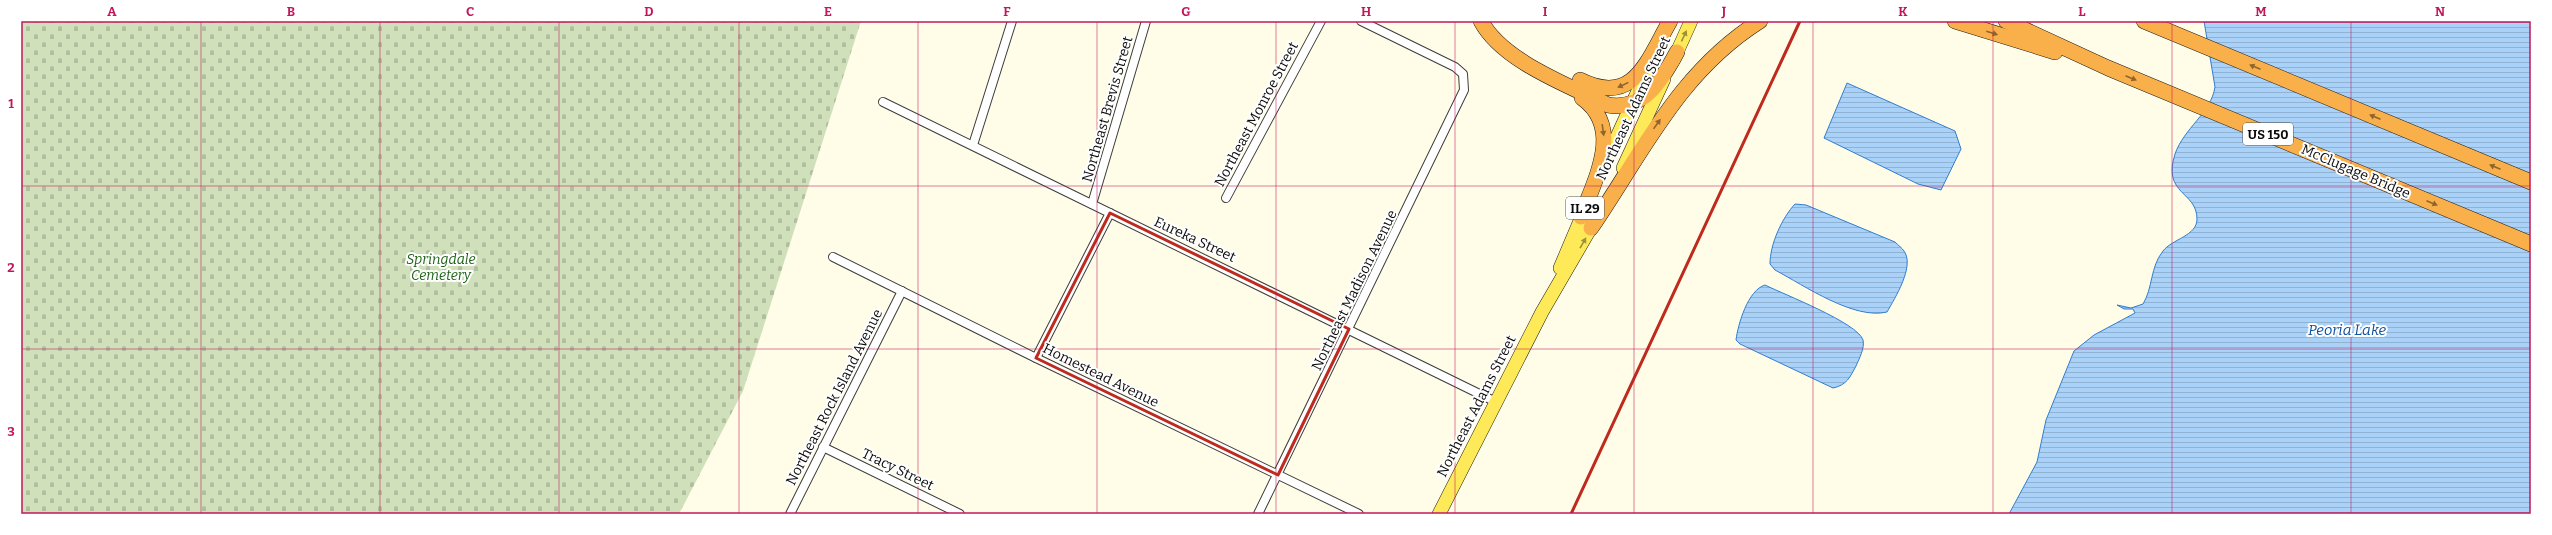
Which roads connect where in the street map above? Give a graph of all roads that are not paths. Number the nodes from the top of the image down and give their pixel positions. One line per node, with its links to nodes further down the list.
1 (1012, 21): 18 (street)
2 (1146, 21): 21 (street, Northeast Brevis Street)
3 (1321, 21): 20 (street, Northeast Monroe Street)
4 (1361, 21): 27 (street, Northeast Madison Avenue)
5 (1481, 21): 14 (highway)
6 (1492, 21): 7 (highway, one-way to 6)
7 (1670, 21): 17 (main road, Northeast Adams Street / IL 29)
8 (1691, 21): 13 (main road, Northeast Adams Street / IL 29, one-way to 8)
9 (1760, 21): 23 (highway, one-way to 9)
10 (1954, 21): 15 (highway, one-way to 15)
11 (2006, 21): 15 (highway, McClugage Bridge / US 150)
12 (2144, 21): 19 (highway, one-way to 12)
13 (1677, 52): 17 (highway); 23 (main road, Northeast Adams Street / IL 29)
14 (1524, 61): 17 (highway); 23 (highway, one-way to 23)
15 (2108, 68): 24 (highway, McClugage Bridge / US 150, one-way to 24)
16 (883, 102): 18 (street, Eureka Street)
17 (1631, 105): 23 (main road, Northeast Adams Street / IL 29)
18 (973, 145): 21 (street, Eureka Street)
19 (2531, 182)
20 (1226, 198)
21 (1092, 204): 22 (street, Eureka Street)
22 (1110, 213): 27 (street, Eureka Street); 28 (street)
23 (1586, 223): 29 (main road, Northeast Adams Street / IL 29)
24 (2531, 244)
25 (833, 257): 26 (street, Homestead Avenue)
26 (902, 292): 28 (street, Homestead Avenue); 30 (street, Northeast Rock Island Avenue)
27 (1349, 329): 29 (street, Eureka Street); 31 (street, Northeast Madison Avenue)
28 (1036, 358): 31 (street, Homestead Avenue)
29 (1496, 402): 36 (main road, Northeast Adams Street / IL 29)
30 (823, 447): 32 (street, Northeast Rock Island Avenue); 33 (street, Tracy Street)
31 (1278, 475): 34 (street, Northeast Madison Avenue); 35 (street, Homestead Avenue)
32 (790, 514)
33 (960, 514)
34 (1258, 514)
35 (1359, 514)
36 (1439, 514)

